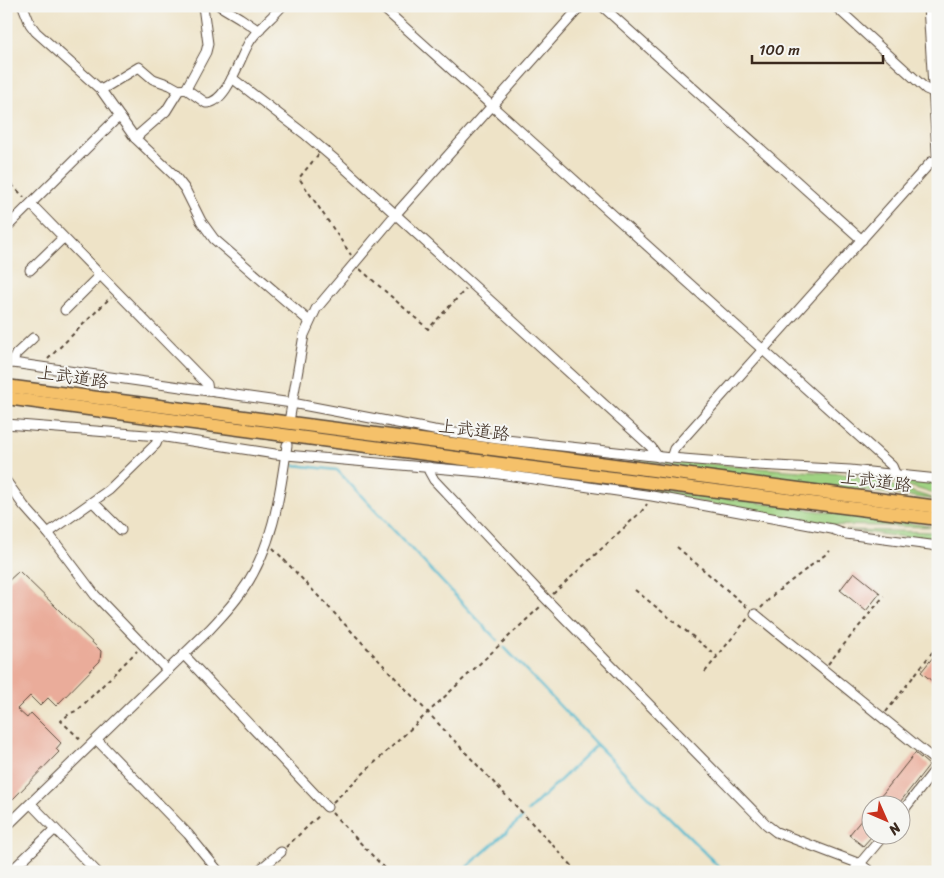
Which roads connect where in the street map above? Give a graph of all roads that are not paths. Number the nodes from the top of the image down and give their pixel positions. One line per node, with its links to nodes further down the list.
1 (23, 6): 12 (street)
2 (203, 6): 13 (street)
3 (220, 6): 10 (street)
4 (282, 6): 10 (street)
5 (381, 6): 15 (street)
6 (581, 6): 15 (street)
7 (602, 6): 24 (street)
8 (835, 6): 14 (street)
9 (928, 6): 14 (street)
10 (259, 31): 11 (street)
11 (232, 78): 13 (street); 21 (street)
12 (101, 90): 13 (street); 16 (street)
13 (182, 90): 17 (street)
14 (933, 92): 18 (street)
15 (492, 107): 21 (street); 30 (street)
16 (120, 117): 17 (street); 20 (street)
17 (136, 138): 28 (street)
18 (937, 160): 19 (street); 24 (street)
19 (938, 167)
20 (31, 204): 22 (street); 23 (street)
21 (395, 215): 28 (street); 46 (street)
22 (6, 228)
23 (63, 238): 25 (street); 26 (street)
24 (862, 240): 30 (street)
25 (30, 270)
26 (100, 275): 27 (street); 34 (street)
27 (65, 310)
28 (309, 321): 37 (street)
29 (33, 338): 31 (street)
30 (763, 350): 47 (street); 50 (street)
31 (9, 362): 34 (street)
32 (6, 380): 35 (highway)
33 (6, 386): 35 (highway, 上武道路)
34 (208, 391): 37 (street)
35 (93, 397): 44 (highway, 上武道路)
36 (6, 398): 39 (highway, 上武道路)
37 (292, 403): 40 (street); 44 (street)
38 (6, 407): 39 (highway)
39 (99, 411): 49 (highway, 上武道路)
40 (290, 416)
41 (6, 424): 42 (street)
42 (159, 436): 45 (street); 53 (street)
43 (287, 445): 45 (street)
44 (497, 445): 46 (street); 54 (highway, 上武道路)
45 (286, 455): 48 (street); 60 (street)
46 (658, 457): 47 (street)
47 (671, 458): 50 (street)
48 (428, 468): 49 (street); 71 (street)
49 (493, 468): 55 (highway, 上武道路); 58 (street)
50 (895, 473): 51 (street)
51 (938, 479)
52 (6, 481): 57 (street)
53 (93, 502): 56 (street); 57 (street)
54 (938, 507)
55 (938, 519)
56 (121, 530)
57 (48, 533): 61 (street)
58 (938, 546)
59 (755, 614): 63 (street)
60 (184, 655): 61 (street); 66 (street)
61 (168, 671): 62 (street)
62 (97, 740): 65 (street); 74 (street)
63 (938, 765): 64 (street)
64 (912, 799)
65 (31, 804): 67 (street); 68 (street)
66 (327, 807)
67 (8, 823)
68 (55, 829): 72 (street); 73 (street)
69 (875, 846): 71 (street)
70 (281, 852): 75 (street)
71 (860, 864): 76 (street); 77 (street)
72 (10, 872)
73 (97, 872)
74 (219, 872)
75 (257, 872)
76 (854, 872)
77 (871, 872)

